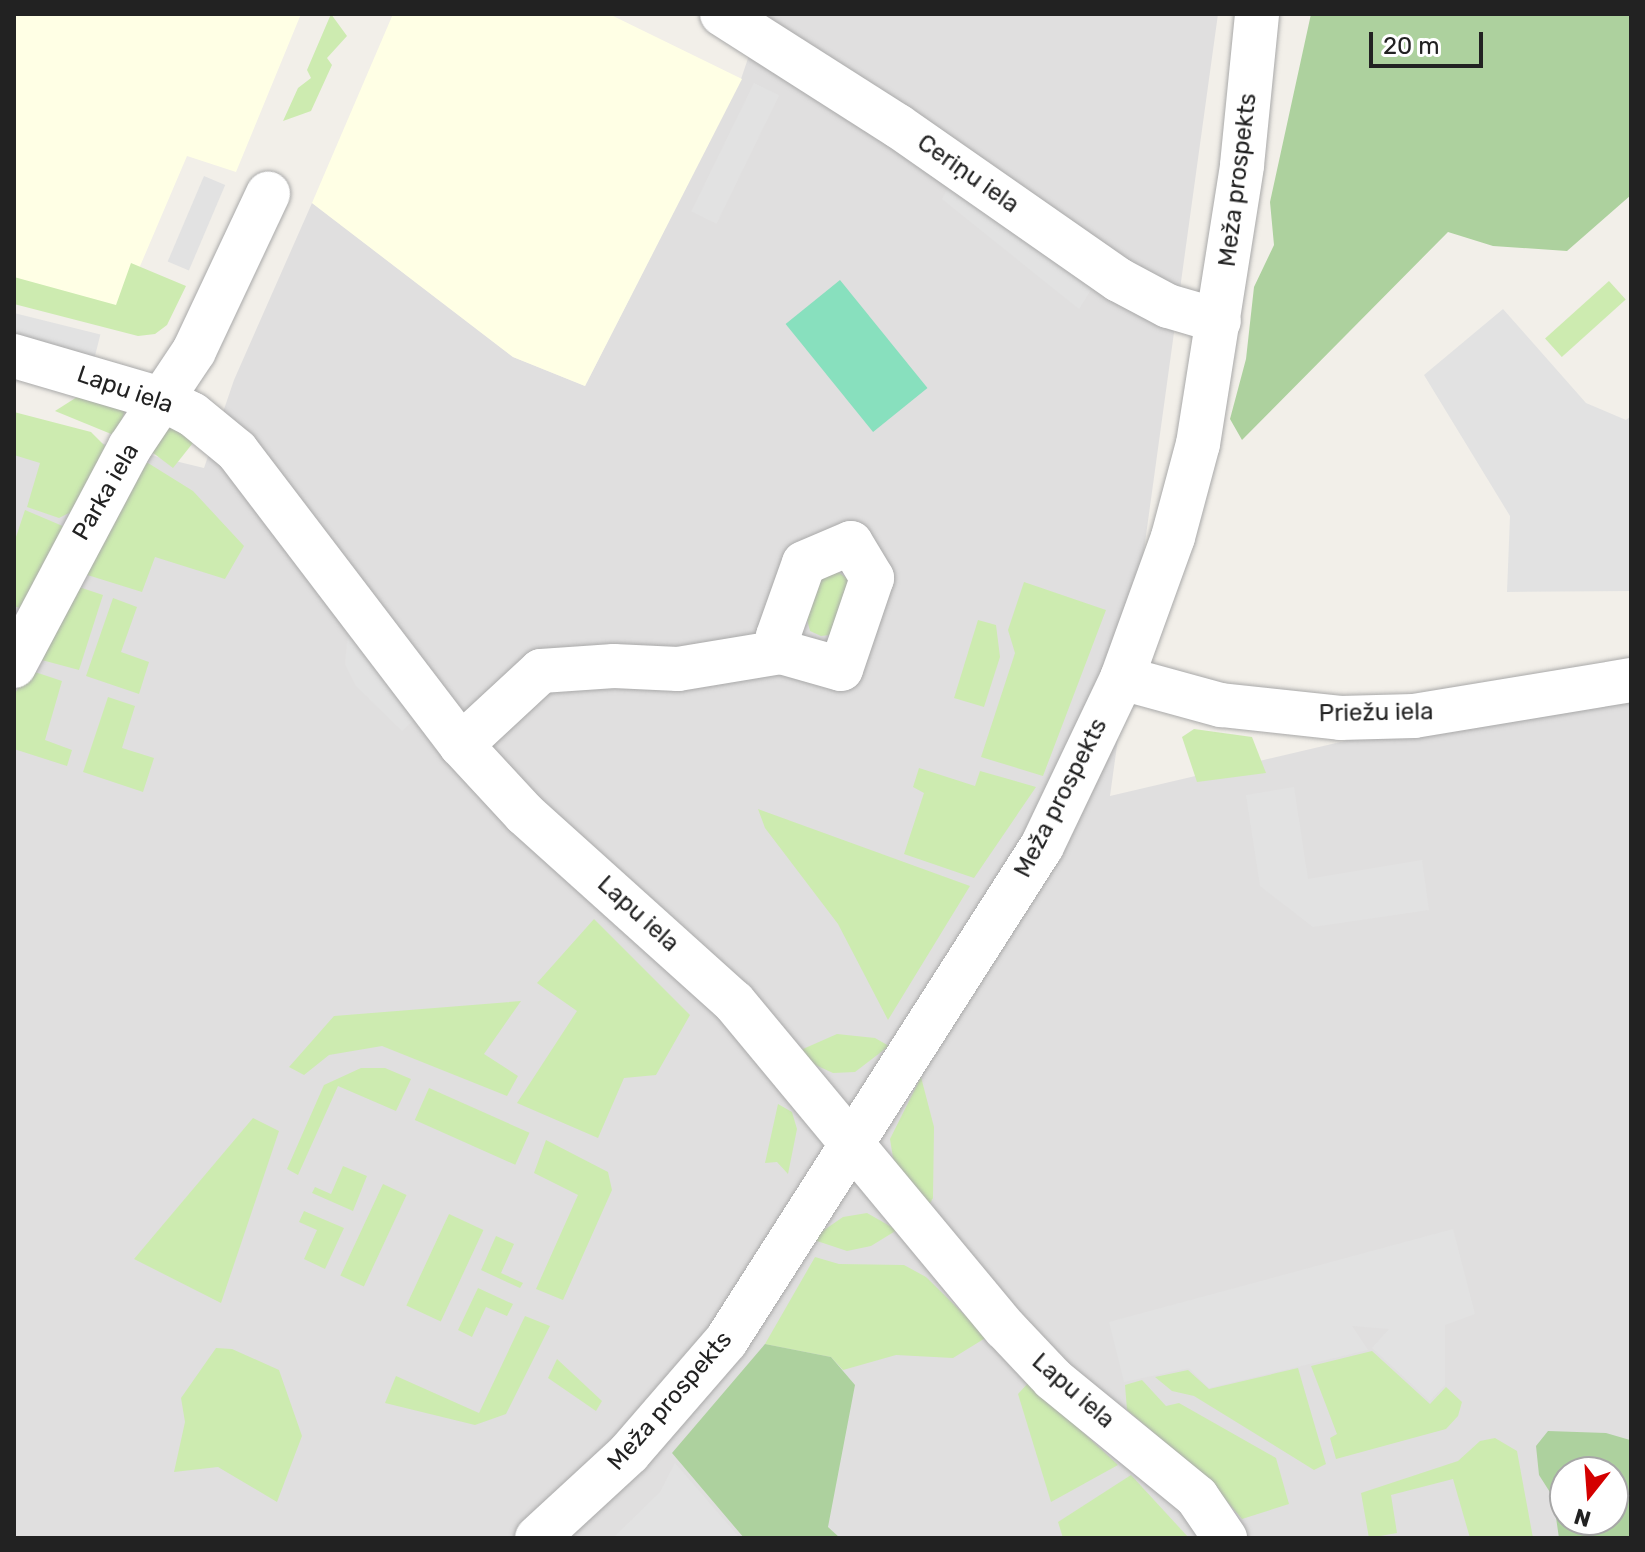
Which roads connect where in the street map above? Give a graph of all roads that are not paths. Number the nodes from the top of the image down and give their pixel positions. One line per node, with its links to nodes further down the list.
1 (722, 14): 4 (street, Ceriņu iela)
2 (1257, 14): 4 (street, Meža prospekts)
3 (268, 194): 6 (street, Parka iela)
4 (1219, 321): 9 (street, Meža prospekts)
5 (14, 356): 6 (street, Lapu iela)
6 (164, 400): 8 (street, Parka iela); 11 (street, Lapu iela)
7 (781, 652): 11 (street)
8 (14, 666)
9 (1122, 678): 10 (street, Priežu iela); 12 (street, Meža prospekts)
10 (1631, 680)
11 (461, 745): 12 (street, Lapu iela)
12 (851, 1143): 13 (street, Meža prospekts); 14 (street, Lapu iela)
13 (537, 1538)
14 (1225, 1538)

